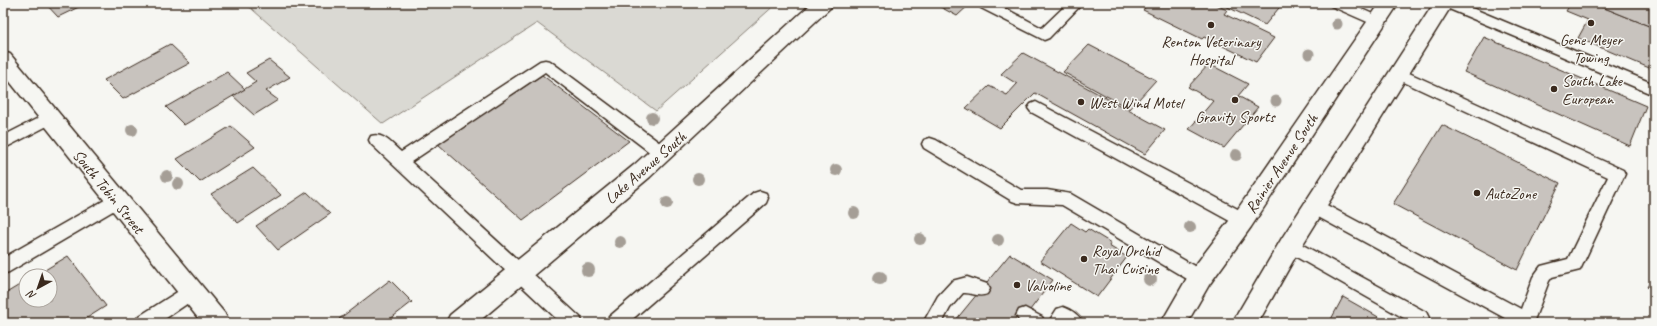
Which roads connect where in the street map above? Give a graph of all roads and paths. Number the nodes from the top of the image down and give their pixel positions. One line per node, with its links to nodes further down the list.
1 (824, 3): 17 (main road, Lake Avenue South)
2 (988, 3): 3 (lane)
3 (1076, 3)
4 (1336, 3): 8 (lane)
5 (1390, 3): 8 (main road, Rainier Avenue South)
6 (1444, 3): 10 (main road)
7 (1447, 3): 11 (lane)
8 (1376, 21): 22 (main road, Rainier Avenue South)
9 (3, 59): 13 (main road, South Tobin Street)
10 (1398, 73): 21 (main road); 21 (lane)
11 (1654, 90)
12 (1036, 108): 22 (lane)
13 (50, 118): 15 (lane); 20 (main road, South Tobin Street)
14 (377, 140): 18 (lane)
15 (3, 143)
16 (930, 144): 26 (lane)
17 (662, 153): 18 (lane); 25 (main road, Lake Avenue South)
18 (400, 161): 25 (lane)
19 (760, 198): 33 (lane)
20 (117, 200): 24 (lane); 28 (main road, South Tobin Street)
21 (1315, 207): 23 (main road)
22 (1243, 220): 26 (main road, Rainier Avenue South)
23 (1290, 245): 38 (main road); 39 (lane)
24 (3, 267)
25 (520, 272): 31 (main road, Lake Avenue South); 32 (lane)
26 (1200, 278): 37 (main road, Rainier Avenue South)
27 (981, 289): 34 (lane)
28 (191, 292): 29 (lane); 30 (main road, South Tobin Street)
29 (144, 323)
30 (217, 323)
31 (458, 323)
32 (574, 323)
33 (615, 323)
34 (932, 323)
35 (1057, 323): 36 (lane)
36 (1074, 323)
37 (1174, 323)
38 (1245, 323)
39 (1417, 323)

